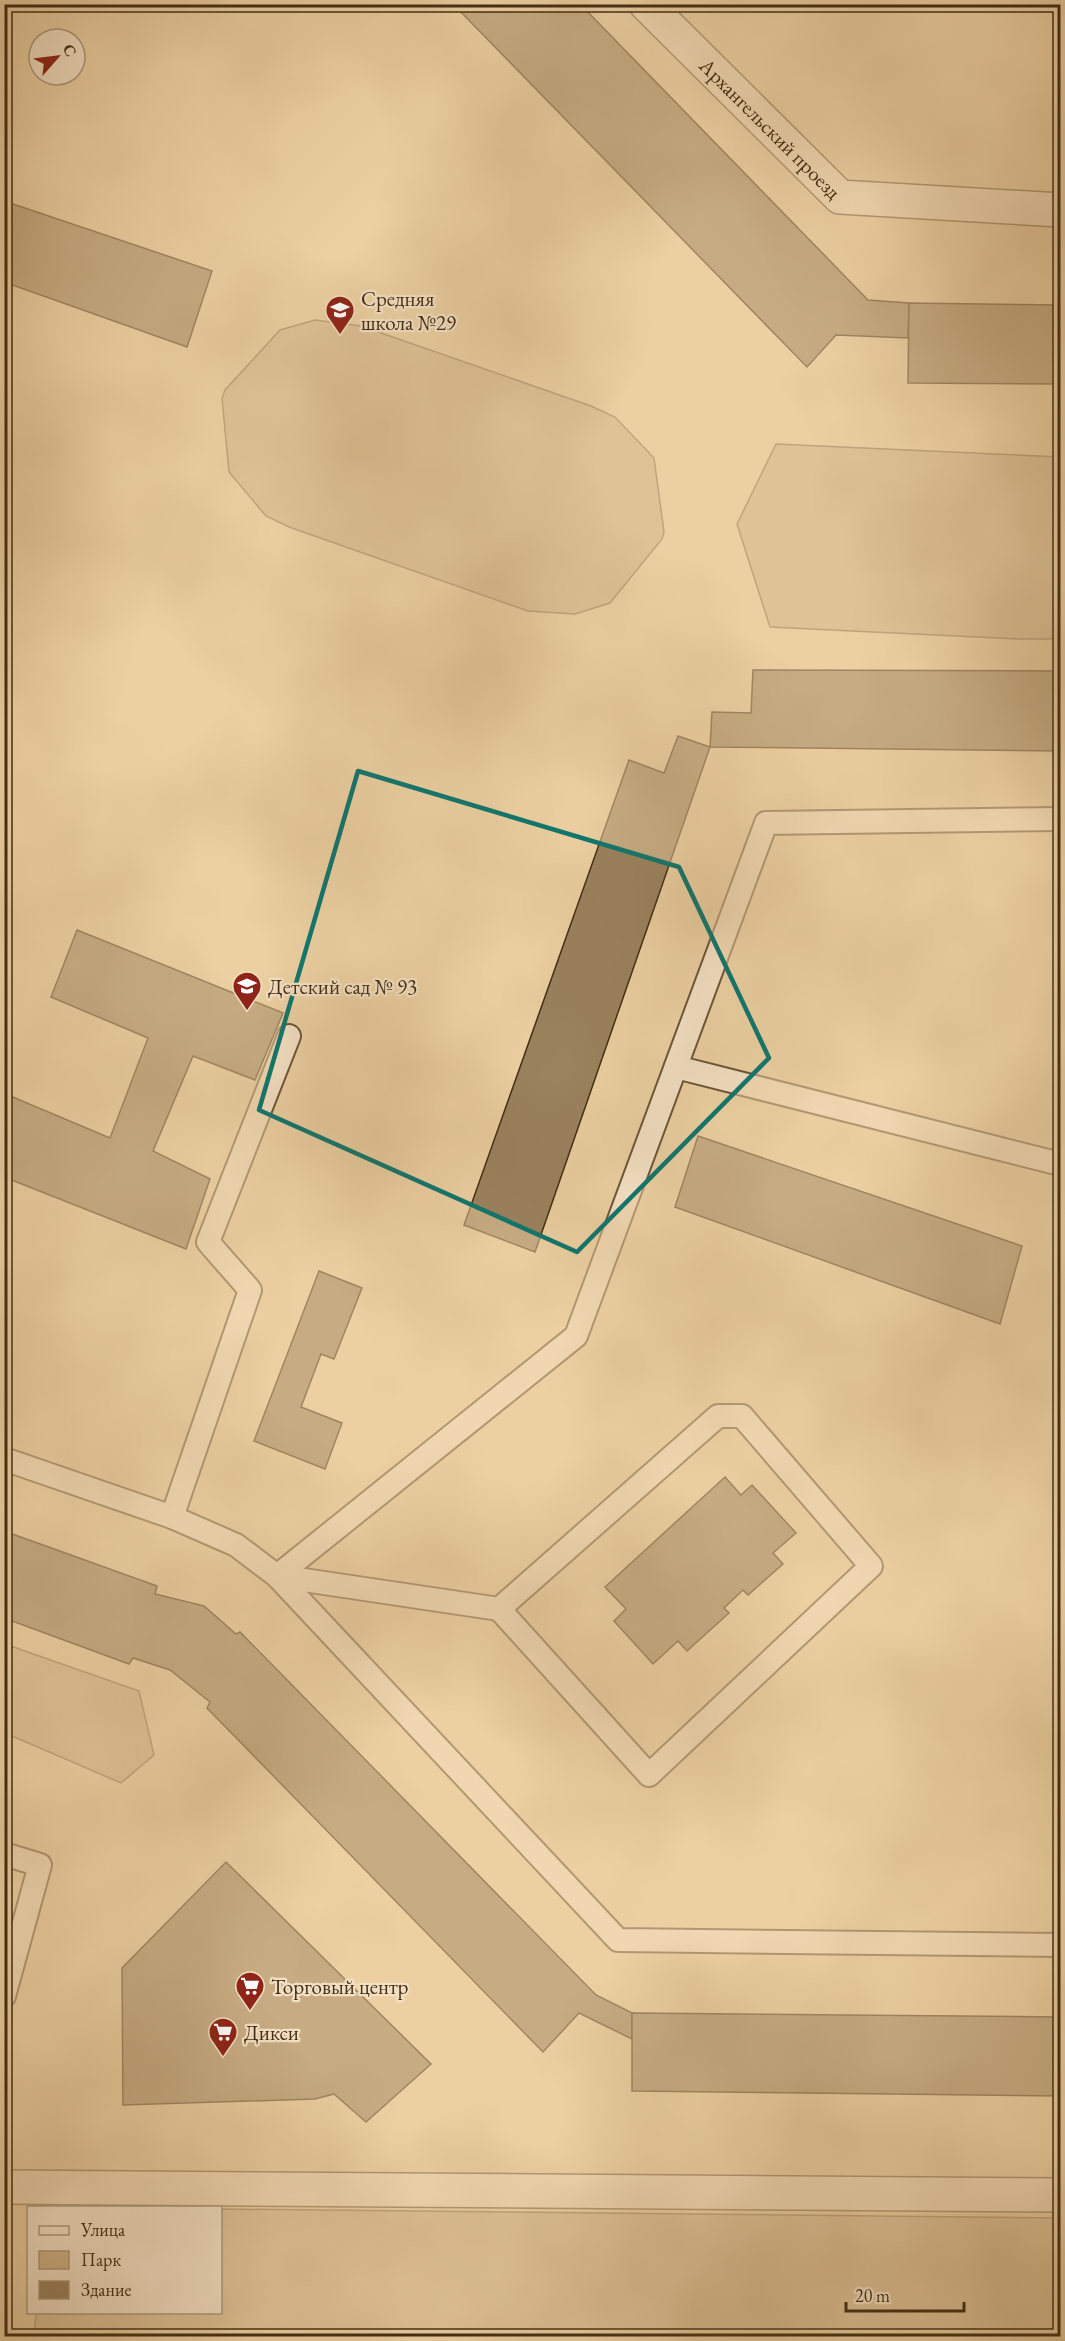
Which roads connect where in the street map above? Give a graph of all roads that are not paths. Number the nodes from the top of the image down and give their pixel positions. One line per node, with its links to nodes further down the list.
1 (646, 4): 2 (street, Архангельский проезд)
2 (1060, 210)
3 (1060, 819): 5 (lane)
4 (289, 1036): 8 (lane)
5 (676, 1067): 6 (lane); 9 (lane)
6 (1060, 1164)
7 (4, 1459): 8 (lane)
8 (172, 1517): 9 (lane)
9 (277, 1576): 10 (lane); 12 (lane)
10 (499, 1609): 10 (lane)
11 (4, 1854): 13 (lane)
12 (1060, 1945)
13 (4, 1996)
14 (4, 2187): 15 (street)
15 (1060, 2195)

